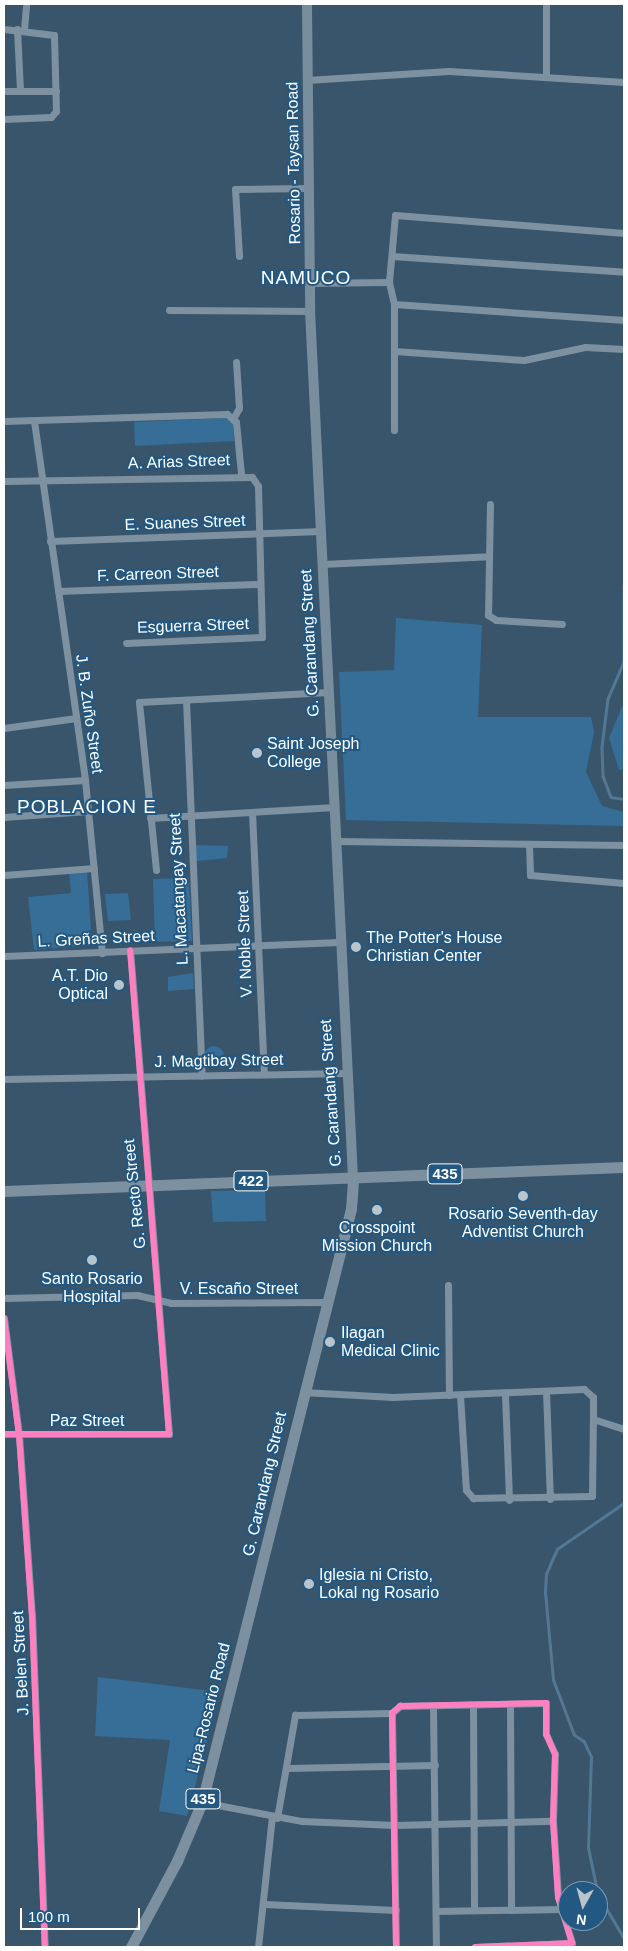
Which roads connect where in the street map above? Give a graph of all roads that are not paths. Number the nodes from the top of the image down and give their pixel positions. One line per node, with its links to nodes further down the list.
1 (26, 4): 5 (street)
2 (307, 4): 7 (main road, Rosario - Taysan Road)
3 (546, 4): 6 (street)
4 (4, 29): 5 (street)
5 (20, 29): 10 (street); 11 (street)
6 (546, 77): 7 (street); 8 (street)
7 (307, 80): 13 (main road, Rosario - Taysan Road)
8 (624, 82)
9 (4, 91): 10 (street)
10 (20, 91): 11 (street)
11 (56, 91): 12 (street)
12 (4, 119)
13 (309, 188): 15 (street); 19 (main road, Rosario - Taysan Road)
14 (624, 234): 16 (street)
15 (239, 256)
16 (392, 256): 17 (street); 18 (street)
17 (624, 272)
18 (389, 282): 19 (street); 20 (street)
19 (310, 283): 22 (main road, Rosario - Taysan Road)
20 (394, 304): 23 (street); 25 (street)
21 (169, 310): 22 (street)
22 (310, 311): 35 (main road, Rosario - Taysan Road)
23 (624, 320)
24 (624, 349): 25 (street)
25 (394, 351): 30 (street)
26 (236, 362): 27 (street)
27 (234, 417): 28 (street); 31 (street)
28 (34, 420): 29 (street); 32 (street, J. B. Zuño Street)
29 (4, 421)
30 (394, 430)
31 (241, 474): 32 (street, A. Arias Street); 36 (street, A. Arias Street)
32 (42, 480): 33 (street, A. Arias Street); 37 (street, J. B. Zuño Street)
33 (4, 482)
34 (490, 504): 38 (street)
35 (321, 531): 36 (street, E. Suanes Street); 39 (main road, G. Carandang Street)
36 (259, 534): 37 (street, E. Suanes Street); 40 (street, A. Arias Street)
37 (50, 541): 41 (street, J. B. Zuño Street)
38 (489, 556): 39 (street); 42 (street)
39 (322, 564): 45 (main road, G. Carandang Street)
40 (260, 584): 41 (street, F. Carreon Street); 43 (street, A. Arias Street)
41 (58, 591): 47 (street, J. B. Zuño Street)
42 (562, 624)
43 (262, 637): 44 (street, Esguerra Street)
44 (126, 643)
45 (329, 692): 46 (street); 51 (main road, G. Carandang Street)
46 (186, 700): 54 (street, L. Macatangay Street); 56 (street)
47 (76, 718): 48 (street); 49 (street, J. B. Zuño Street)
48 (4, 728)
49 (85, 780): 50 (street); 52 (street, J. B. Zuño Street)
50 (4, 785)
51 (335, 807): 53 (street); 57 (main road, G. Carandang Street)
52 (88, 811): 55 (street); 60 (street, J. B. Zuño Street)
53 (252, 812): 54 (street); 65 (street, V. Noble Street)
54 (189, 816): 56 (street); 66 (street, L. Macatangay Street)
55 (4, 817)
56 (150, 818): 61 (street)
57 (337, 841): 58 (street); 64 (main road, G. Carandang Street)
58 (529, 844): 59 (street); 63 (street)
59 (624, 846)
60 (94, 868): 62 (street); 68 (street, J. B. Zuño Street)
61 (156, 870)
62 (4, 875)
63 (624, 884)
64 (340, 942): 65 (street, L. Greñas Street); 70 (main road, G. Carandang Street)
65 (259, 944): 66 (street, L. Greñas Street); 71 (street, V. Noble Street)
66 (196, 947): 67 (street, L. Greñas Street); 73 (street, L. Macatangay Street)
67 (130, 951): 68 (street, L. Greñas Street); 72 (street, G. Recto Street)
68 (102, 952): 69 (street, L. Greñas Street)
69 (4, 956)
70 (346, 1073): 71 (street, J. Magtibay Street); 76 (main road, G. Carandang Street)
71 (264, 1074): 73 (street, J. Magtibay Street)
72 (137, 1076): 73 (street, J. Magtibay Street); 74 (street, J. Magtibay Street); 77 (street, G. Recto Street)
73 (202, 1076)
74 (4, 1079)
75 (624, 1167): 76 (main road, 435)
76 (354, 1178): 77 (main road, 422); 82 (main road, G. Carandang Street / 435)
77 (149, 1185): 78 (main road, 422); 81 (street, G. Recto Street)
78 (4, 1191)
79 (448, 1285): 88 (street)
80 (4, 1298): 81 (street, V. Escaño Street)
81 (158, 1298): 82 (street, V. Escaño Street); 92 (street, G. Recto Street)
82 (326, 1302): 85 (main road, G. Carandang Street / 435)
83 (4, 1318): 93 (street, J. Belen Street)
84 (546, 1391): 86 (street); 89 (street); 94 (street)
85 (303, 1392): 88 (street); 96 (main road, G. Carandang Street / 435)
86 (505, 1394): 87 (street); 95 (street)
87 (460, 1395): 88 (street); 95 (street)
88 (449, 1396)
89 (593, 1419): 90 (street); 94 (street)
90 (624, 1429)
91 (4, 1434): 93 (street, Paz Street)
92 (169, 1434): 93 (street, Paz Street)
93 (19, 1435): 119 (street, J. Belen Street)
94 (550, 1499): 95 (street)
95 (509, 1500)
96 (243, 1638): 104 (main road, Lipa-Rosario Road / 435)
97 (510, 1704): 98 (street); 106 (street); 107 (street)
98 (473, 1705): 99 (street); 109 (street)
99 (433, 1706): 100 (street); 101 (street)
100 (392, 1713): 102 (street); 103 (street)
101 (435, 1765): 102 (street); 108 (street)
102 (393, 1766): 103 (street); 110 (street)
103 (288, 1768): 105 (street)
104 (202, 1802): 105 (street); 120 (main road, Lipa-Rosario Road / 435)
105 (275, 1817): 110 (street); 112 (street)
106 (553, 1821): 107 (street); 111 (street)
107 (511, 1822): 109 (street); 116 (street)
108 (436, 1824): 109 (street); 110 (street); 117 (street)
109 (475, 1824): 115 (street)
110 (394, 1825): 114 (street)
111 (559, 1881)
112 (264, 1904): 114 (street); 121 (street)
113 (558, 1909): 116 (street)
114 (396, 1910): 122 (street)
115 (474, 1910): 116 (street); 117 (street)
116 (511, 1910)
117 (436, 1911): 123 (street)
118 (568, 1931): 124 (street)
119 (45, 1947)
120 (132, 1947)
121 (258, 1947)
122 (396, 1947)
123 (436, 1947)
124 (475, 1947)

